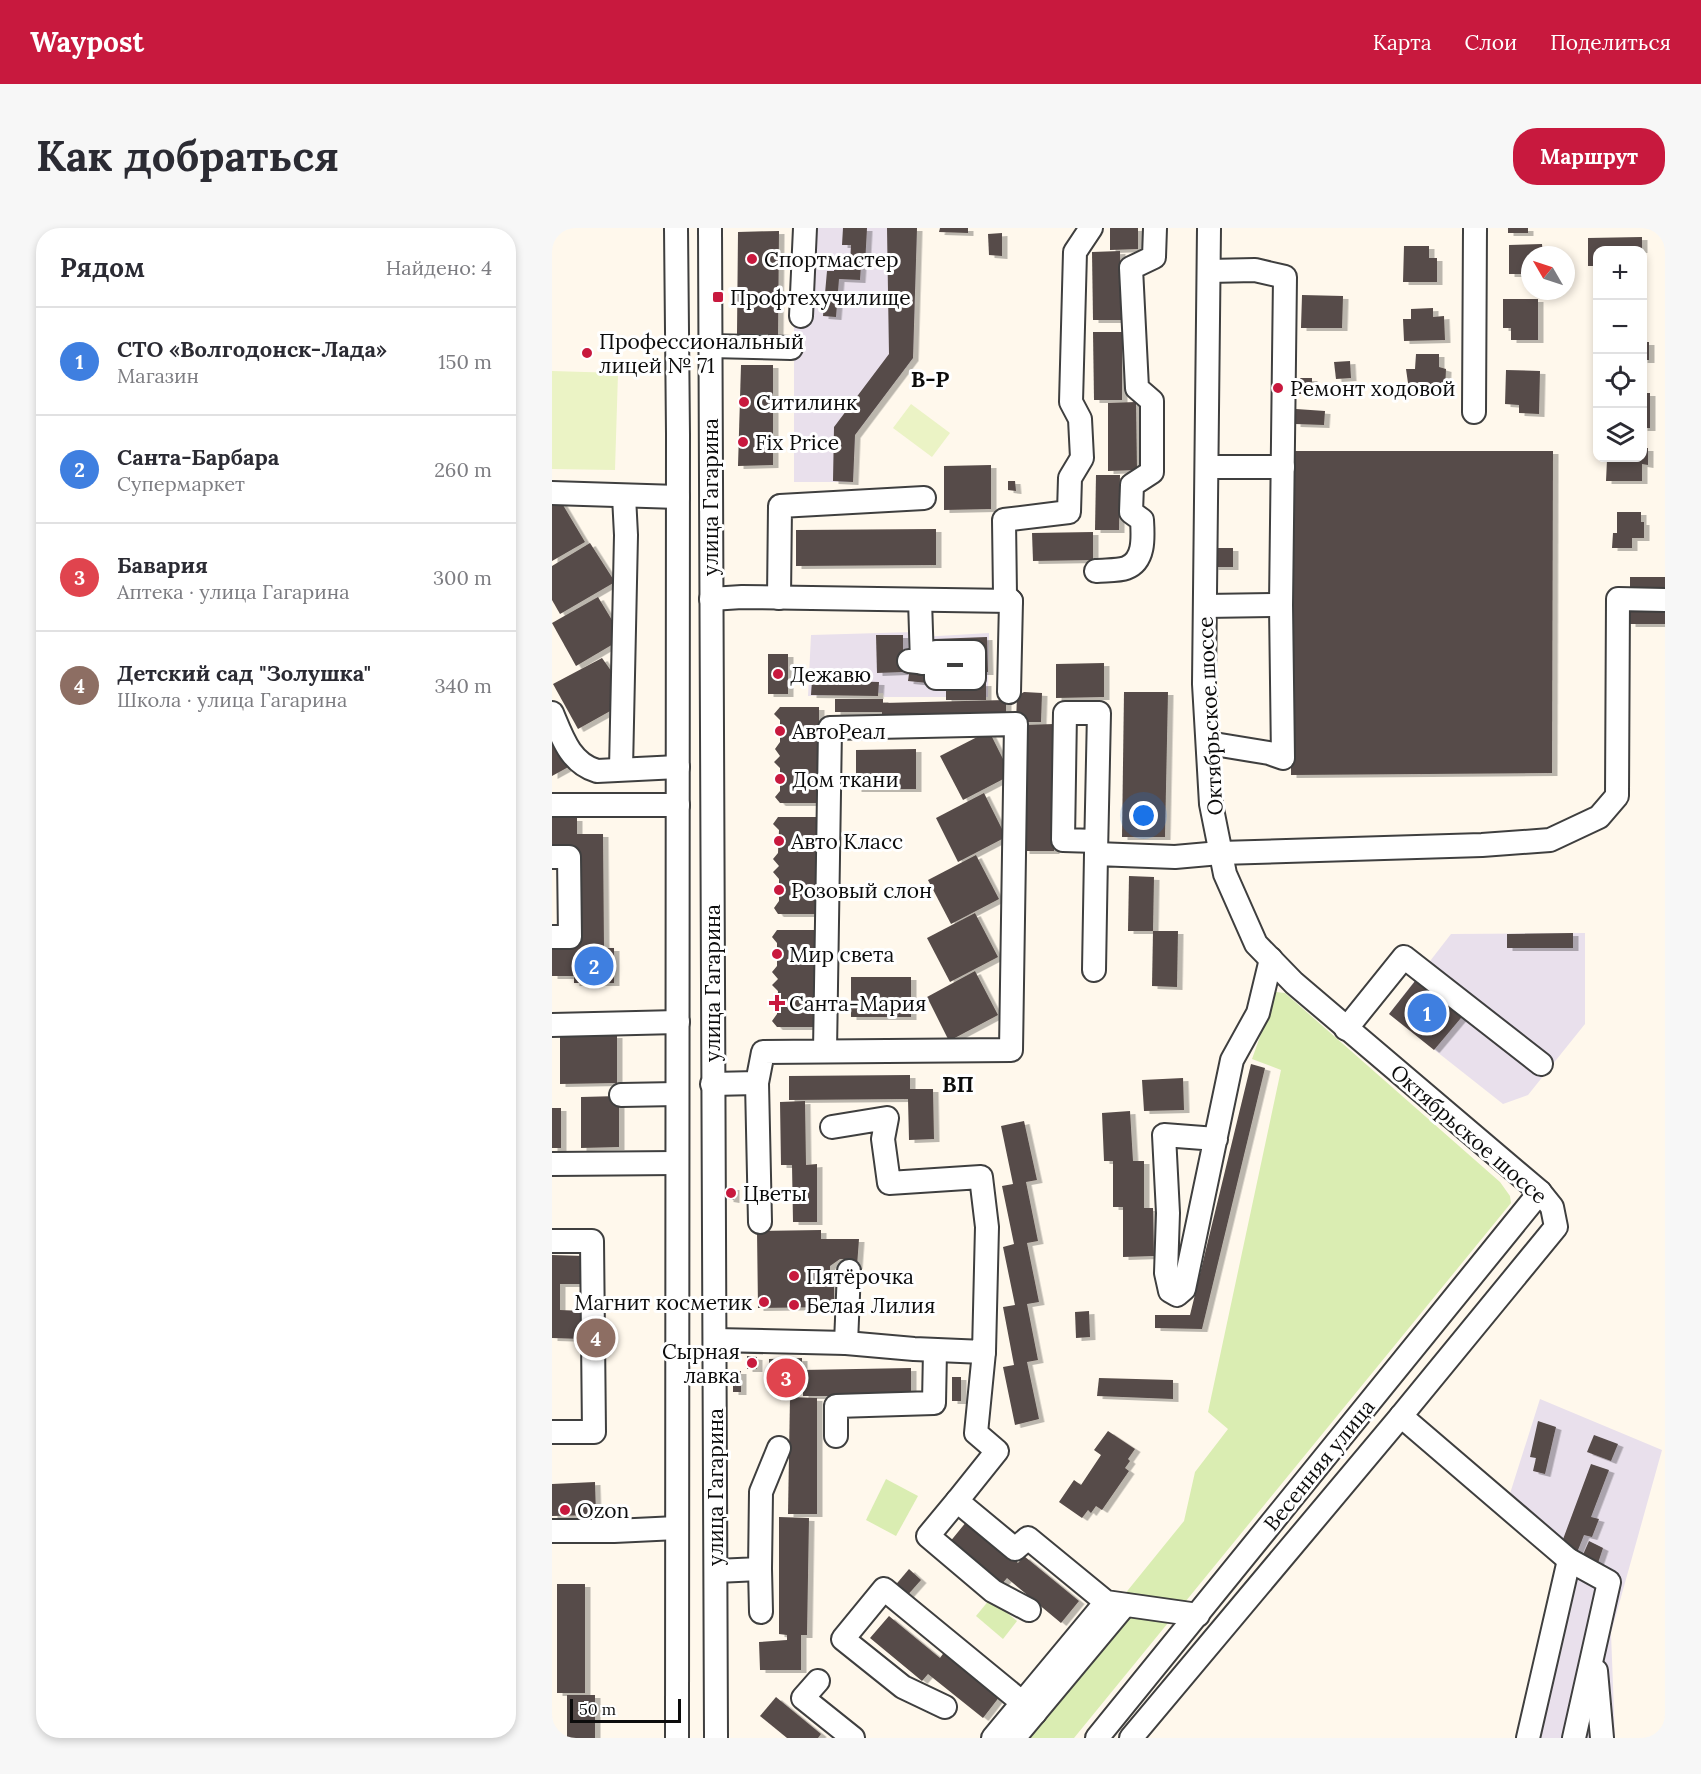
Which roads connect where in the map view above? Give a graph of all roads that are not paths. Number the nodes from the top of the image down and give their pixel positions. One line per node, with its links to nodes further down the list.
1 (676, 228): 13 (street, улица Гагарина)
2 (710, 228): 10 (street, улица Гагарина)
3 (805, 228): 9 (street)
4 (1092, 228): 26 (street)
5 (1155, 228): 21 (street)
6 (1209, 228): 8 (street, Октябрьское шоссе)
7 (1475, 228): 12 (street)
8 (1209, 271): 15 (street, Октябрьское шоссе); 16 (street)
9 (801, 316)
10 (710, 346): 11 (street); 14 (street, улица Гагарина)
11 (791, 348)
12 (1474, 412)
13 (678, 434): 14 (street); 19 (street, улица Гагарина)
14 (710, 434): 23 (street, улица Гагарина)
15 (1207, 467): 16 (street); 28 (street, Октябрьское шоссе)
16 (1283, 467): 27 (street)
17 (552, 493): 18 (street)
18 (624, 496): 19 (street); 36 (street)
19 (678, 497): 32 (street, улица Гагарина)
20 (924, 498): 22 (street)
21 (1096, 571)
22 (779, 598): 23 (street); 24 (street)
23 (711, 599): 33 (street, улица Гагарина)
24 (920, 600): 26 (street); 29 (street)
25 (1665, 600): 40 (street)
26 (1011, 601): 30 (street)
27 (1281, 605): 28 (street); 34 (street)
28 (1205, 606): 34 (street, Октябрьское шоссе)
29 (922, 662)
30 (1009, 692)
31 (552, 713): 36 (street)
32 (678, 742): 33 (street); 35 (street, улица Гагарина)
33 (711, 743): 51 (street, улица Гагарина)
34 (1208, 743): 40 (street, Октябрьское шоссе)
35 (678, 767): 36 (street); 37 (street, улица Гагарина)
36 (621, 769)
37 (678, 805): 38 (street); 45 (street, улица Гагарина)
38 (552, 806)
39 (1096, 848): 39 (street); 40 (street); 44 (street)
40 (1220, 853): 43 (street, Октябрьское шоссе)
41 (552, 857): 42 (street)
42 (552, 937)
43 (1271, 959): 47 (street, Октябрьское шоссе); 55 (street)
44 (1094, 970)
45 (678, 1022): 46 (street); 52 (street, улица Гагарина)
46 (552, 1025)
47 (1346, 1029): 49 (street); 58 (street, Октябрьское шоссе)
48 (825, 1051): 48 (street); 50 (street)
49 (1542, 1064)
50 (757, 1083): 51 (street); 59 (street)
51 (712, 1084): 61 (street, улица Гагарина)
52 (677, 1094): 53 (street); 56 (street, улица Гагарина)
53 (621, 1095)
54 (832, 1127): 67 (street)
55 (1216, 1140): 55 (street)
56 (678, 1163): 57 (street); 62 (street, улица Гагарина)
57 (552, 1164)
58 (1546, 1199): 70 (street, Весенняя улица); 83 (street, Весенняя улица)
59 (760, 1222)
60 (552, 1241): 71 (street)
61 (713, 1269): 62 (street); 64 (street, улица Гагарина)
62 (677, 1270): 68 (street, улица Гагарина)
63 (849, 1271): 65 (street)
64 (715, 1340): 65 (street); 69 (street, улица Гагарина)
65 (846, 1343): 66 (street)
66 (935, 1350): 67 (street); 72 (street)
67 (984, 1352): 74 (street)
68 (677, 1400): 69 (street); 75 (street, улица Гагарина)
69 (715, 1403): 79 (street, улица Гагарина)
70 (1401, 1416): 77 (street); 86 (street, Весенняя улица)
71 (552, 1432)
72 (836, 1436)
73 (779, 1448): 78 (street)
74 (957, 1501): 80 (street); 81 (street)
75 (677, 1528): 76 (street); 90 (street, улица Гагарина)
76 (552, 1531)
77 (1569, 1560): 84 (street); 97 (street)
78 (760, 1569): 79 (street); 82 (street)
79 (716, 1571): 91 (street, улица Гагарина)
80 (1115, 1604): 83 (street); 89 (street)
81 (1029, 1610)
82 (762, 1612)
83 (1198, 1615): 85 (street, Весенняя улица)
84 (1595, 1648): 98 (street); 99 (street)
85 (1158, 1664): 86 (street); 95 (street, Весенняя улица)
86 (1180, 1680): 96 (street, Весенняя улица)
87 (818, 1681): 92 (street)
88 (945, 1707): 89 (street)
89 (1029, 1708): 93 (street); 94 (street)
90 (677, 1738)
91 (716, 1738)
92 (853, 1738)
93 (993, 1738)
94 (1014, 1738)
95 (1098, 1738)
96 (1131, 1738)
97 (1528, 1738)
98 (1574, 1738)
99 (1602, 1738)

